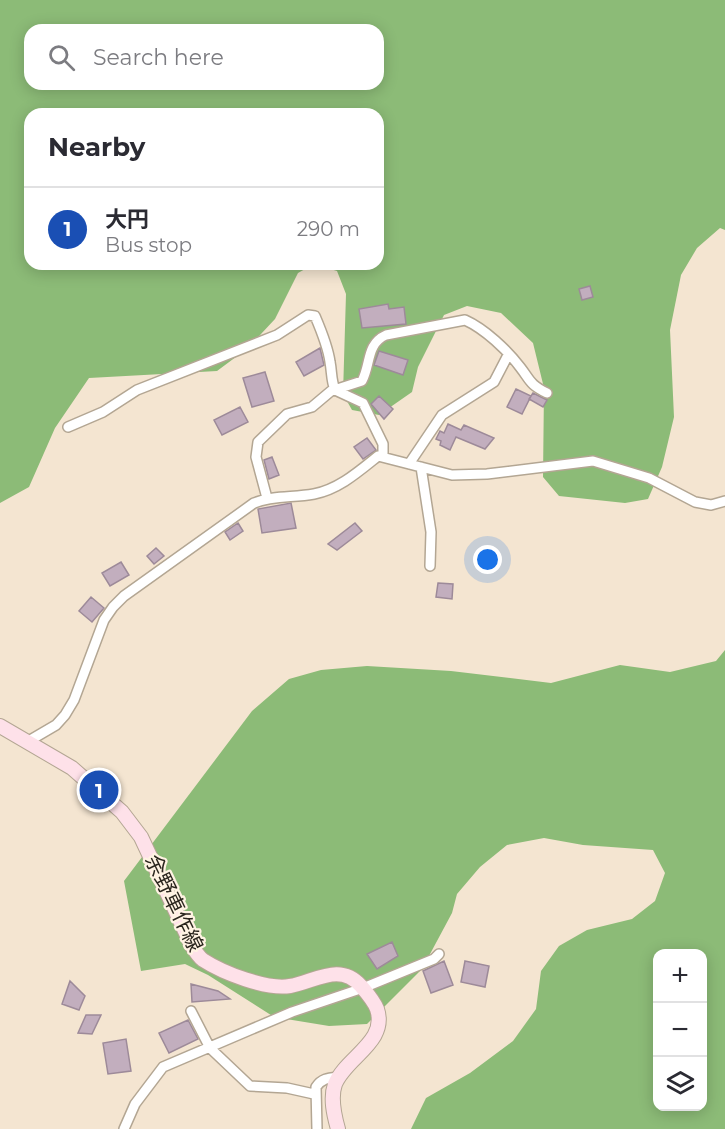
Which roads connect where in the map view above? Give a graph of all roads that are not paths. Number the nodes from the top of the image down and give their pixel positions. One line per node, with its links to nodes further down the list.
1 (508, 355): 2 (street); 3 (street); 6 (street)
2 (334, 390): 4 (street); 5 (street); 8 (street)
3 (547, 393)
4 (68, 427)
5 (383, 456): 6 (street); 8 (street)
6 (409, 464): 7 (street)
7 (421, 467): 9 (street); 10 (street)
8 (267, 498): 12 (street)
9 (725, 501)
10 (430, 566)
11 (0, 726): 12 (main road, 余野車作線)
12 (27, 741): 14 (main road, 余野車作線)
13 (439, 954): 14 (street)
14 (363, 988): 16 (street); 17 (main road, 余野車作線)
15 (191, 1011): 16 (street)
16 (210, 1048): 18 (street); 19 (street)
17 (339, 1077): 18 (street); 21 (main road, 余野車作線)
18 (315, 1094): 20 (street)
19 (124, 1129)
20 (317, 1129)
21 (338, 1129)

